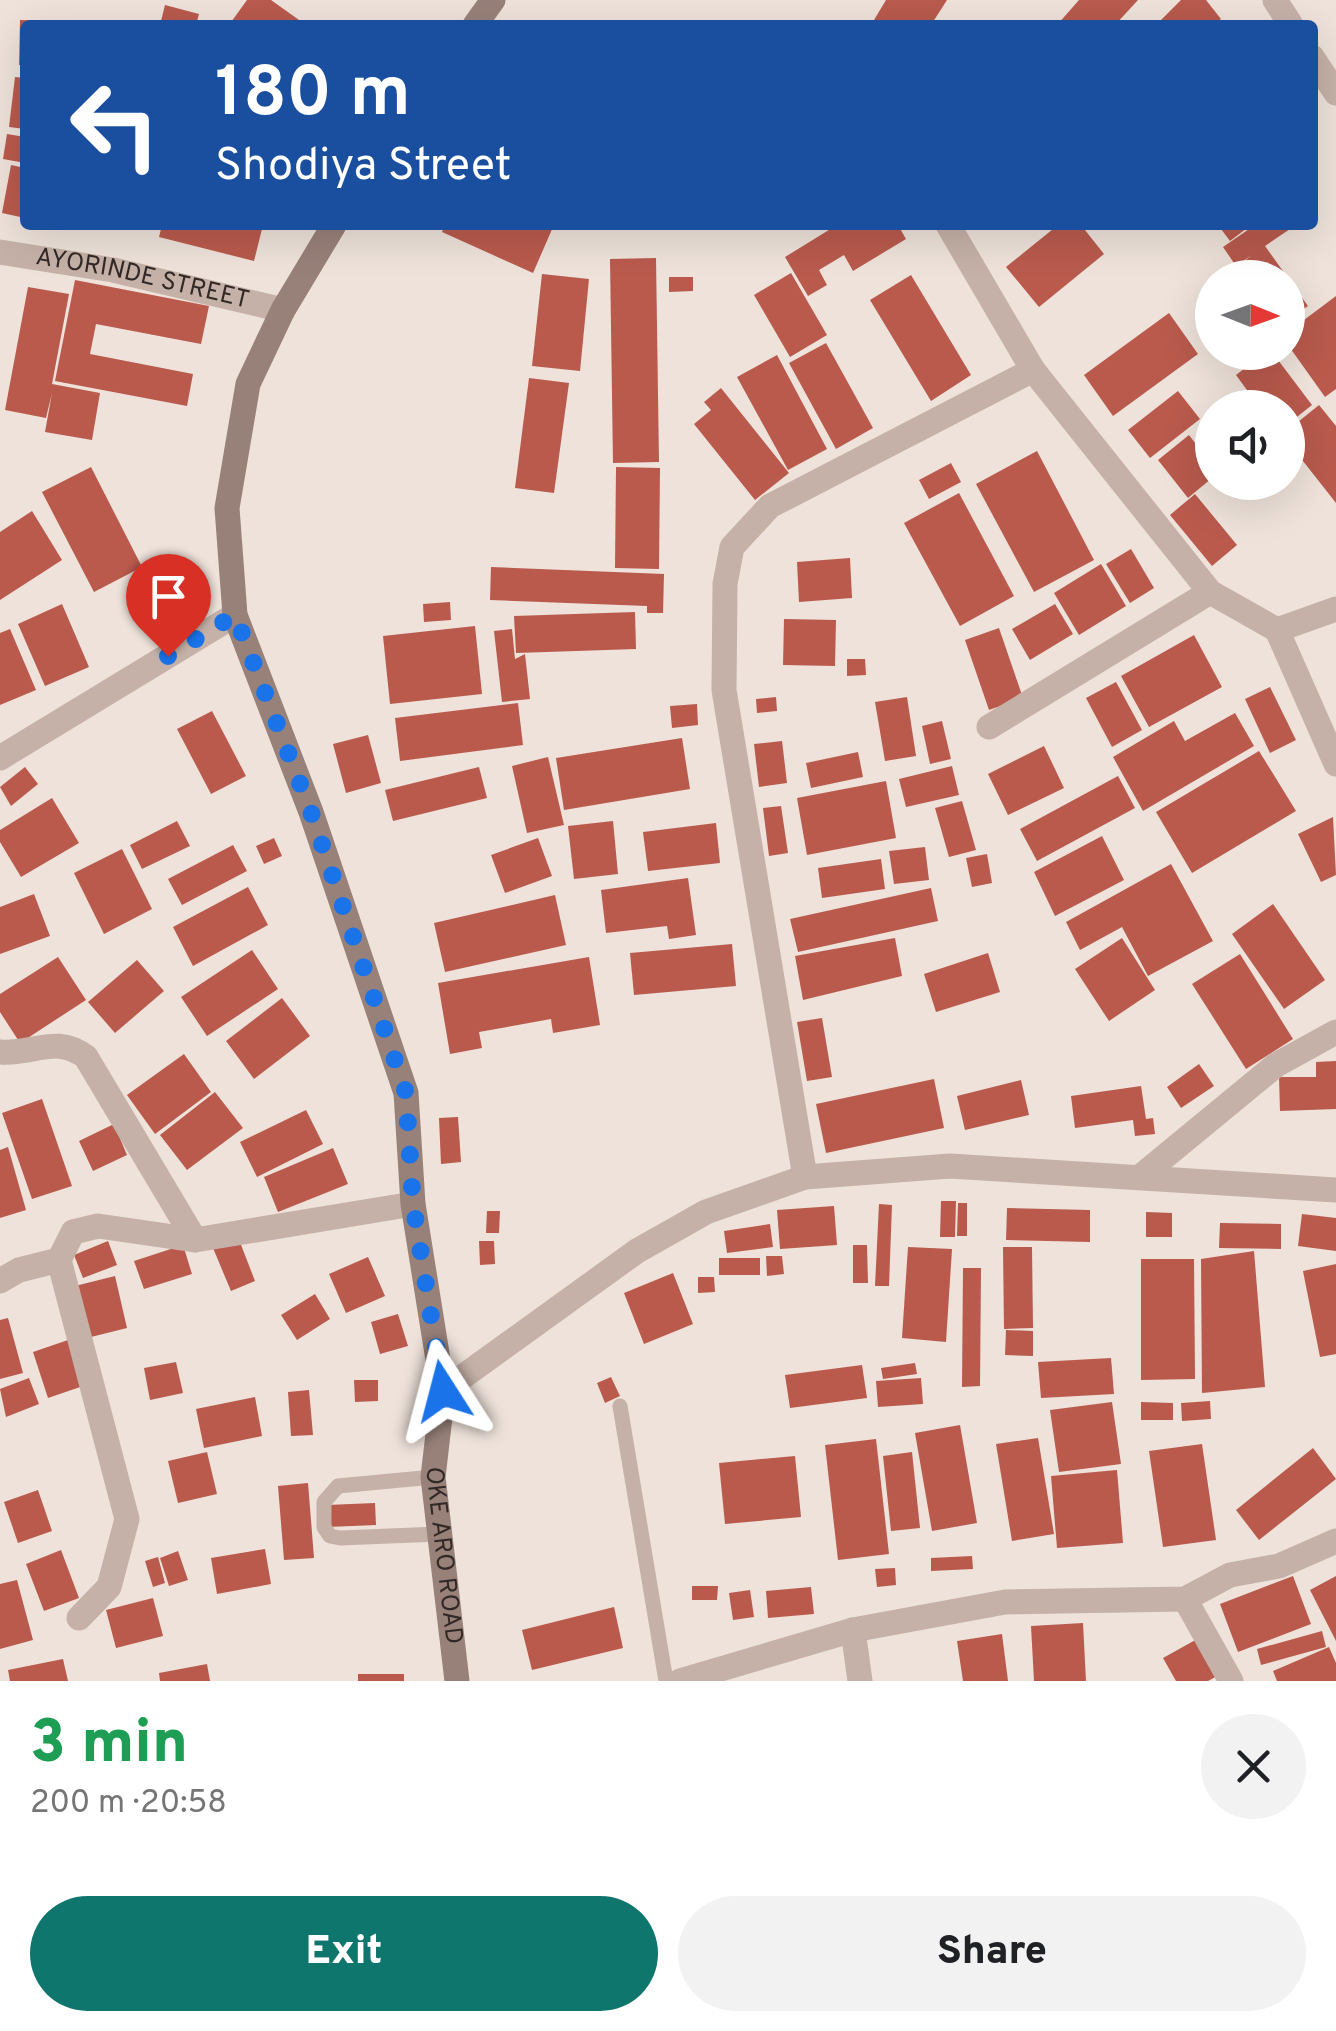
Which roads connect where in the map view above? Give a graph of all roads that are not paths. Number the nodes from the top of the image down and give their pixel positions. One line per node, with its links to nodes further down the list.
1 (1318, 66): 2 (street)
2 (1336, 93)
3 (331, 230): 6 (main road, OKE ARO ROAD)
4 (951, 230): 7 (street)
5 (0, 252): 6 (street, AYORINDE STREET)
6 (283, 310): 10 (main road, OKE ARO ROAD)
7 (1033, 370): 8 (street); 17 (street)
8 (1210, 592): 11 (street); 12 (street)
9 (1336, 609): 11 (street)
10 (235, 615): 13 (street); 20 (main road, OKE ARO ROAD)
11 (1277, 630): 14 (street)
12 (989, 727)
13 (0, 758)
14 (1336, 764)
15 (1336, 1032): 18 (street)
16 (0, 1052): 21 (street)
17 (805, 1177): 18 (street); 24 (street)
18 (1140, 1177): 19 (street)
19 (1336, 1190)
20 (413, 1204): 21 (street); 24 (main road, OKE ARO ROAD)
21 (195, 1240): 22 (street)
22 (59, 1260): 23 (street); 30 (street)
23 (0, 1281)
24 (443, 1391): 26 (main road, OKE ARO ROAD)
25 (620, 1406): 33 (lane)
26 (434, 1477): 27 (main road, OKE ARO ROAD); 27 (lane)
27 (439, 1534): 32 (main road, OKE ARO ROAD)
28 (1336, 1541): 29 (street)
29 (1185, 1599): 31 (street); 36 (street)
30 (79, 1618)
31 (853, 1630): 34 (street); 35 (street)
32 (457, 1681)
33 (666, 1681)
34 (680, 1681)
35 (860, 1681)
36 (1231, 1681)

